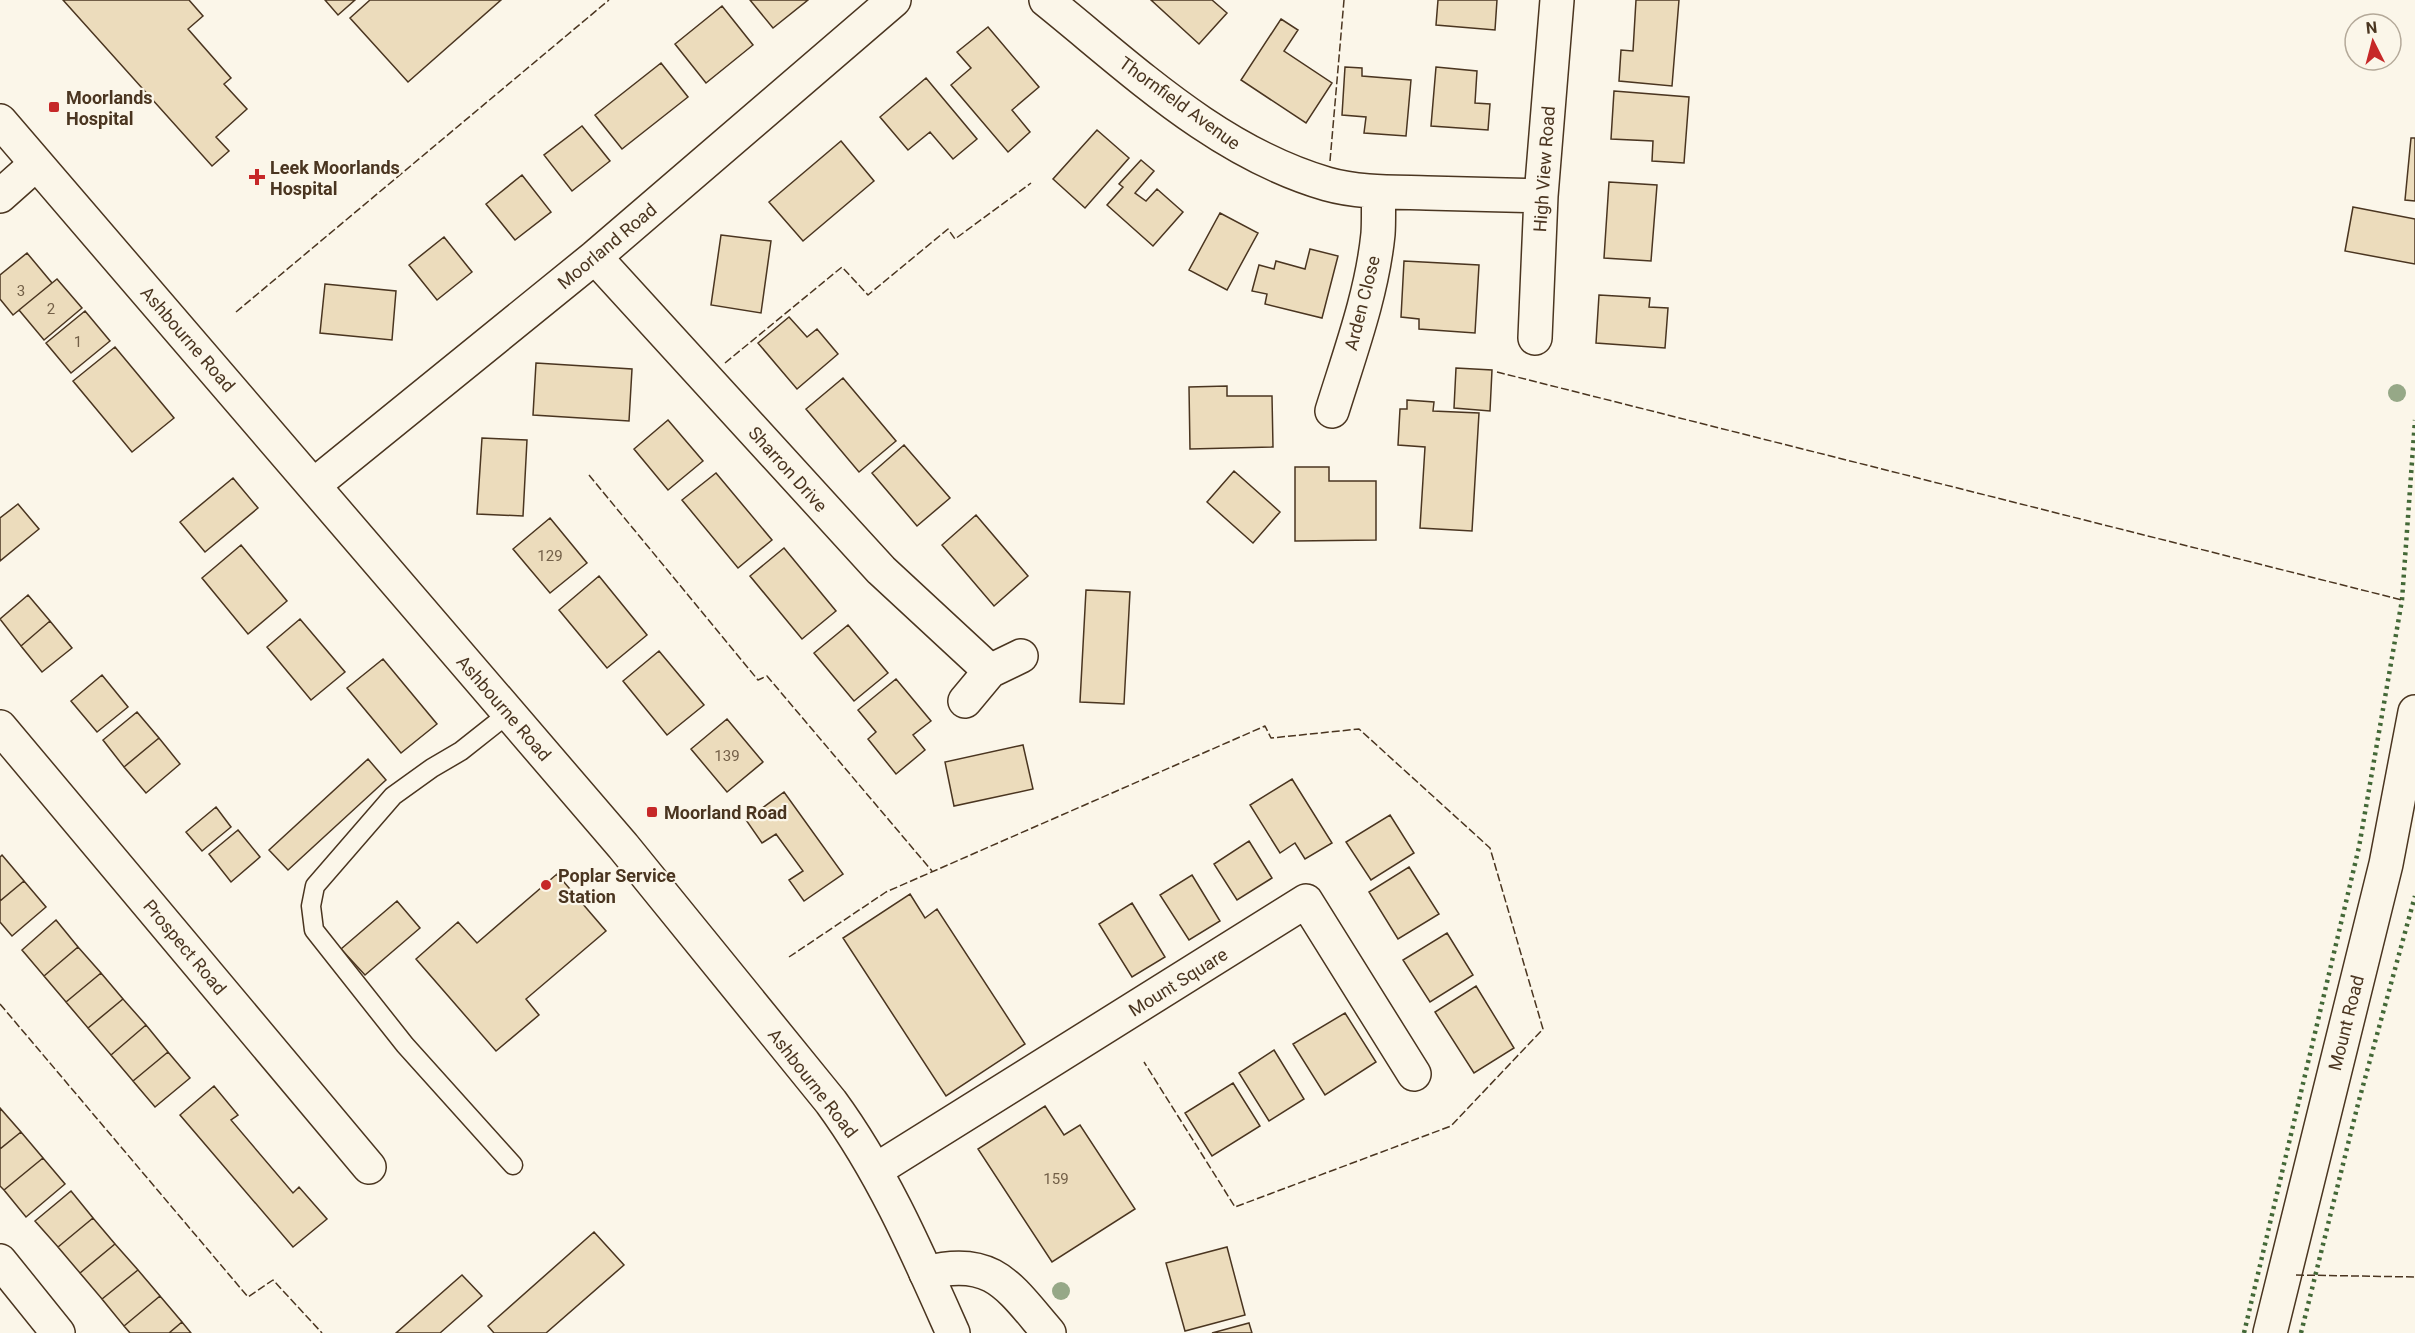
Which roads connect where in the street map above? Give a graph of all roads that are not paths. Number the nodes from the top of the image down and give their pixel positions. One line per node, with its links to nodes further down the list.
1 (894, 0): 9 (main road, Moorland Road)
2 (1046, 0): 6 (main road, Thornfield Avenue)
3 (1557, 0): 8 (main road, High View Road)
4 (0, 122): 5 (main road, Ashbourne Road)
5 (36, 164): 7 (main road); 12 (main road, Ashbourne Road)
6 (1379, 192): 8 (main road, Thornfield Avenue); 11 (main road, Arden Close)
7 (0, 196)
8 (1541, 196): 10 (main road, High View Road)
9 (595, 257): 12 (main road, Moorland Road); 14 (main road, Sharron Drive)
10 (1535, 338)
11 (1332, 411)
12 (314, 484): 17 (main road, Ashbourne Road)
13 (1021, 656): 14 (main road)
14 (990, 672): 15 (main road)
15 (965, 701)
16 (2415, 712): 28 (main road, Mount Road)
17 (509, 713): 20 (lane); 22 (main road, Ashbourne Road)
18 (0, 727): 21 (main road, Prospect Road)
19 (1414, 1074): 22 (main road, Mount Square)
20 (513, 1165)
21 (369, 1167)
22 (876, 1170): 24 (main road, Ashbourne Road)
23 (0, 1261): 25 (main road)
24 (926, 1274): 26 (main road, Ashbourne Road); 27 (main road)
25 (58, 1333)
26 (952, 1333)
27 (1049, 1333)
28 (2270, 1333)

